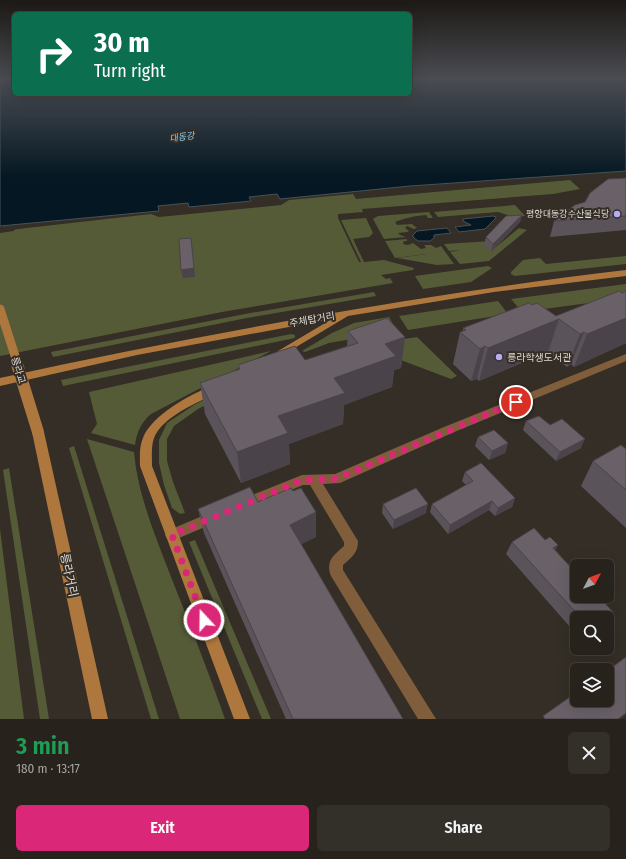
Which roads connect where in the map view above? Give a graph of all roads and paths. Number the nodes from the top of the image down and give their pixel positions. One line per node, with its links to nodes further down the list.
1 (626, 273): 3 (main road, 주체탑거리)
2 (0, 308): 8 (main road, 릉라교, bridge)
3 (347, 313): 5 (main road); 6 (main road, 주체탑거리)
4 (626, 357): 9 (street)
5 (272, 358)
6 (0, 382)
7 (224, 384): 12 (main road)
8 (38, 432): 13 (main road, 릉라거리)
9 (314, 480): 10 (street); 15 (street)
10 (236, 508)
11 (222, 514): 12 (street)
12 (172, 535): 14 (main road)
13 (100, 719)
14 (242, 719)
15 (428, 719)

